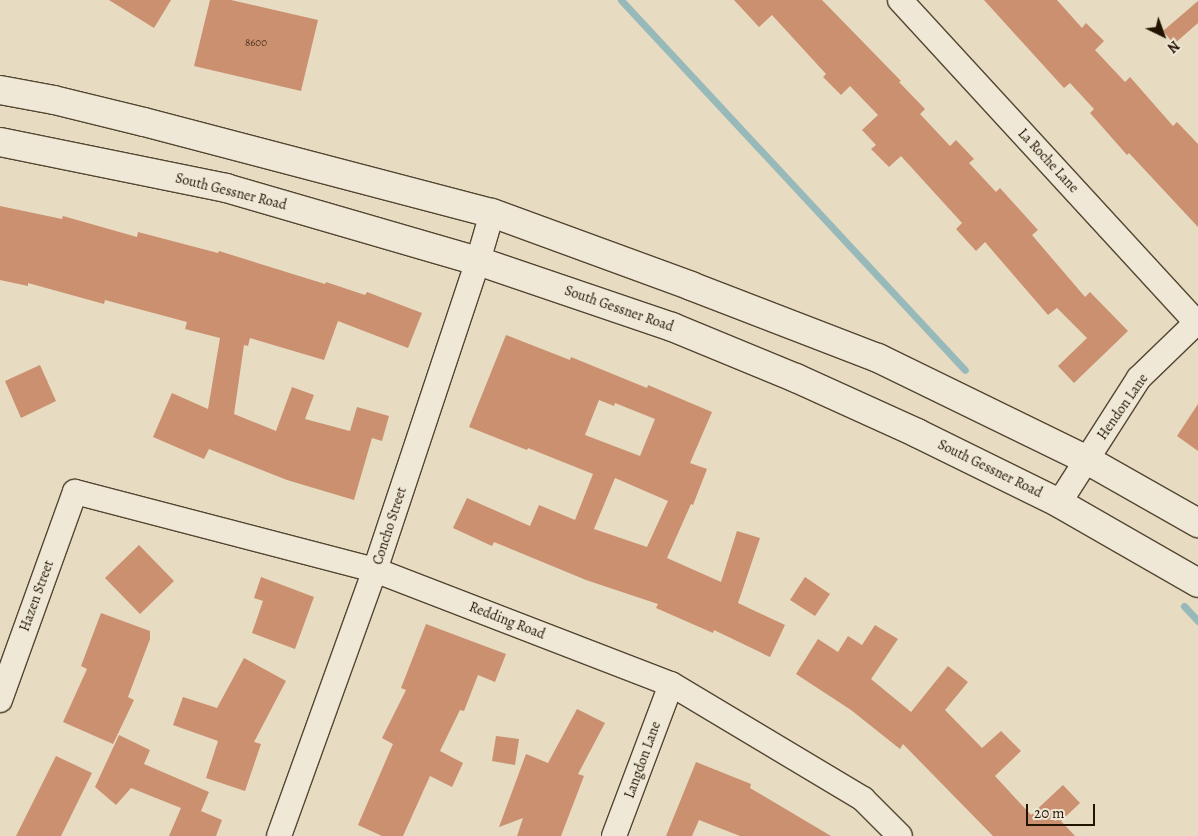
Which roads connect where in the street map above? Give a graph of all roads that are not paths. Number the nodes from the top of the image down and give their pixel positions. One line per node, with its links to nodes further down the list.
1 (900, 0): 6 (street, La Roche Lane)
2 (0, 90): 4 (main road)
3 (0, 142): 5 (main road, South Gessner Road)
4 (492, 213): 5 (street, Concho Street); 7 (main road)
5 (478, 261): 9 (main road, South Gessner Road); 11 (street, Concho Street)
6 (1197, 322): 7 (street, Hendon Lane)
7 (1087, 460): 9 (street, Hendon Lane); 10 (main road)
8 (75, 492): 11 (street, Redding Road); 14 (street, Hazen Street)
9 (1059, 503): 12 (main road, South Gessner Road)
10 (1198, 523)
11 (375, 570): 13 (street, Redding Road); 15 (street, Concho Street)
12 (1198, 583)
13 (671, 684): 16 (street, Langdon Lane); 17 (street, Redding Road)
14 (0, 700)
15 (280, 836)
16 (614, 836)
17 (900, 836)

